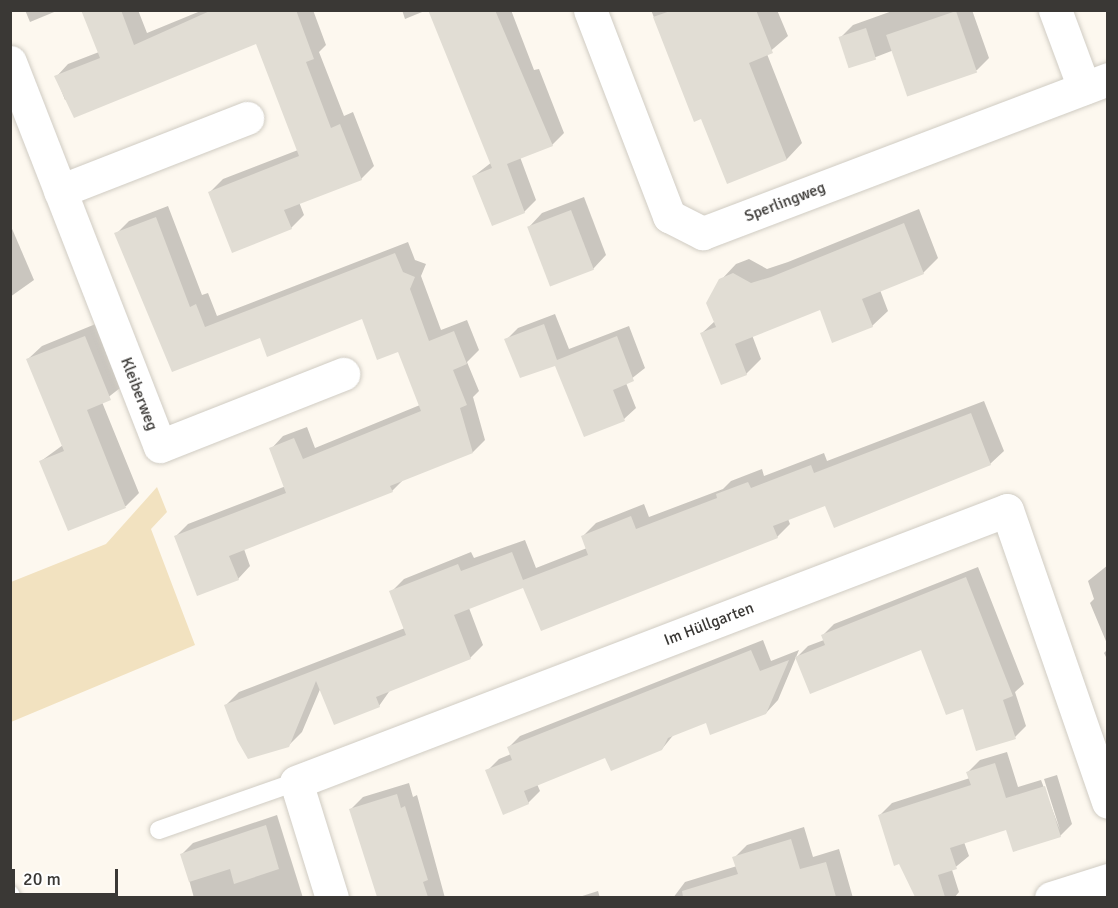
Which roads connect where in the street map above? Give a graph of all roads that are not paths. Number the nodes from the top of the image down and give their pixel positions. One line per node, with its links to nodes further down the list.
1 (590, 10): 4 (street, Sperlingweg)
2 (1055, 10): 4 (street)
3 (10, 62): 6 (street, Kleiberweg)
4 (1096, 83)
5 (247, 118): 6 (street)
6 (60, 191): 7 (street, Kleiberweg)
7 (343, 374)
8 (1098, 736): 9 (street, Im Hüllgarten); 10 (street, Im Hüllgarten)
9 (296, 782): 11 (lane); 13 (street)
10 (1107, 802)
11 (159, 830)
12 (1107, 880): 14 (street)
13 (332, 897)
14 (1051, 897)

